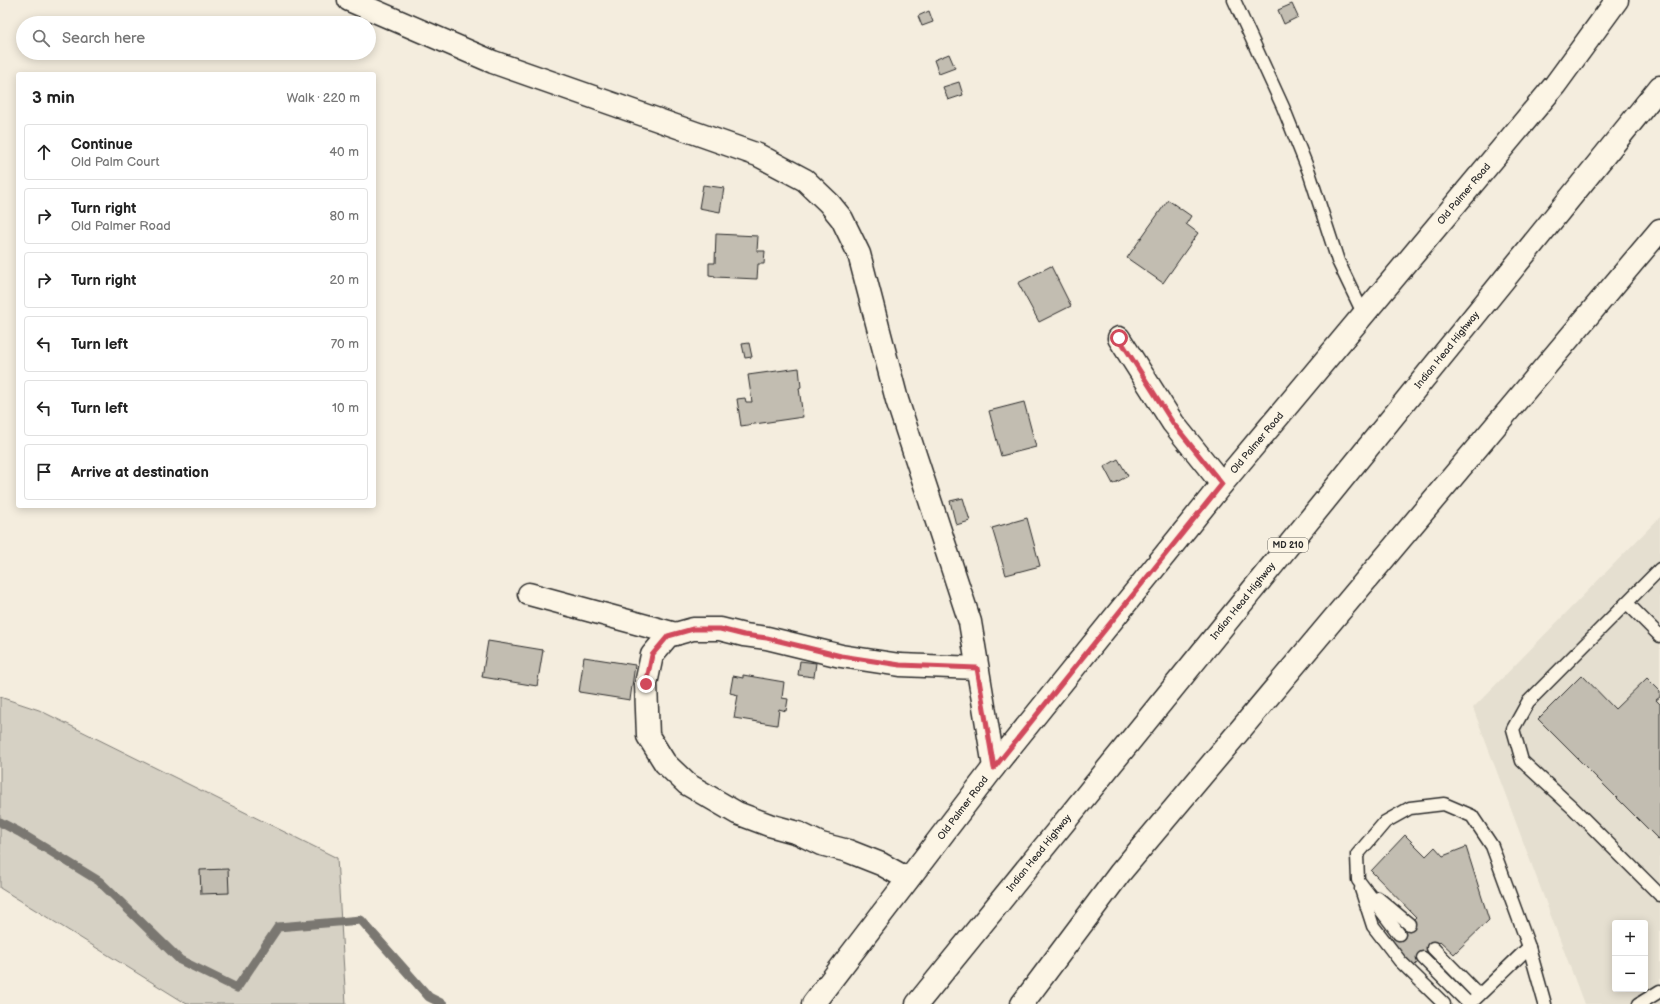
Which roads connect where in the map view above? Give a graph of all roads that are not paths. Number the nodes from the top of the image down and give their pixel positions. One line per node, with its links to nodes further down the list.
1 (349, 0): 14 (main road)
2 (1234, 0): 6 (lane)
3 (1617, 0): 6 (main road, Old Palmer Road)
4 (1660, 87): 27 (main road, Indian Head Highway / MD 210)
5 (1660, 230): 28 (main road)
6 (1364, 315): 8 (main road, Old Palmer Road)
7 (1119, 338): 8 (main road)
8 (1222, 484): 15 (main road, Old Palmer Road)
9 (1660, 569): 11 (lane)
10 (529, 594): 12 (main road)
11 (1626, 602): 13 (lane); 18 (lane)
12 (676, 634): 14 (main road); 16 (main road)
13 (1660, 636)
14 (977, 668): 15 (main road)
15 (994, 768): 16 (main road, Old Palmer Road)
16 (908, 879): 26 (main road, Old Palmer Road)
17 (1358, 880): 19 (lane); 20 (lane); 21 (lane); 29 (lane)
18 (1660, 895)
19 (1409, 924)
20 (1399, 934)
21 (1529, 947): 25 (lane); 31 (lane)
22 (1433, 948): 25 (lane)
23 (1423, 958): 30 (lane)
24 (1660, 990): 32 (lane)
25 (1480, 995): 30 (lane)
26 (813, 1004)
27 (917, 1004)
28 (1022, 1004)
29 (1444, 1004)
30 (1469, 1004)
31 (1546, 1004)
32 (1639, 1004)

